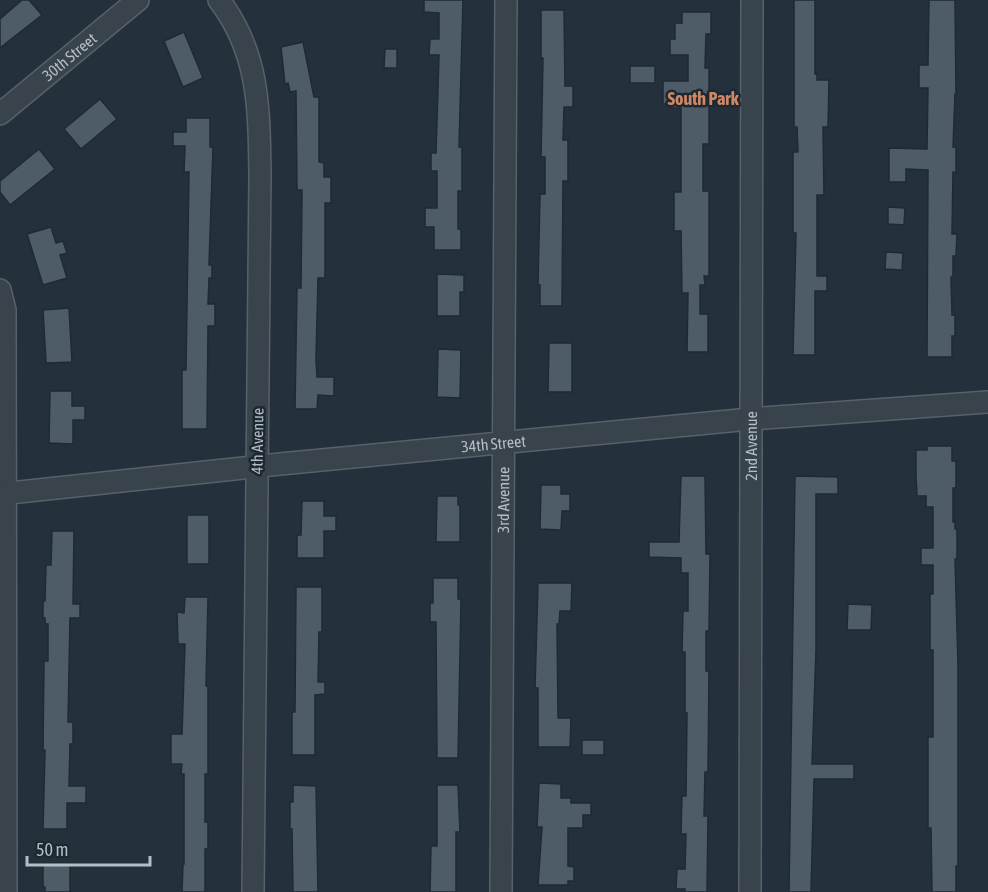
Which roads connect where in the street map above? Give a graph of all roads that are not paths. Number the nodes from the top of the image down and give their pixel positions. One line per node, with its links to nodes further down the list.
1 (138, 0): 5 (street, 30th Street)
2 (219, 0): 10 (street, 4th Avenue)
3 (506, 0): 9 (street, 3rd Avenue)
4 (752, 0): 8 (street, 2nd Avenue)
5 (0, 114)
6 (0, 290): 11 (street)
7 (988, 402): 8 (street, 34th Street)
8 (750, 419): 9 (street, 34th Street); 15 (street, 2nd Avenue)
9 (505, 442): 10 (street, 34th Street); 14 (street, 3rd Avenue)
10 (256, 468): 11 (street, 34th Street); 13 (street, 4th Avenue)
11 (2, 494): 12 (street)
12 (6, 892)
13 (253, 892)
14 (501, 892)
15 (750, 892)

